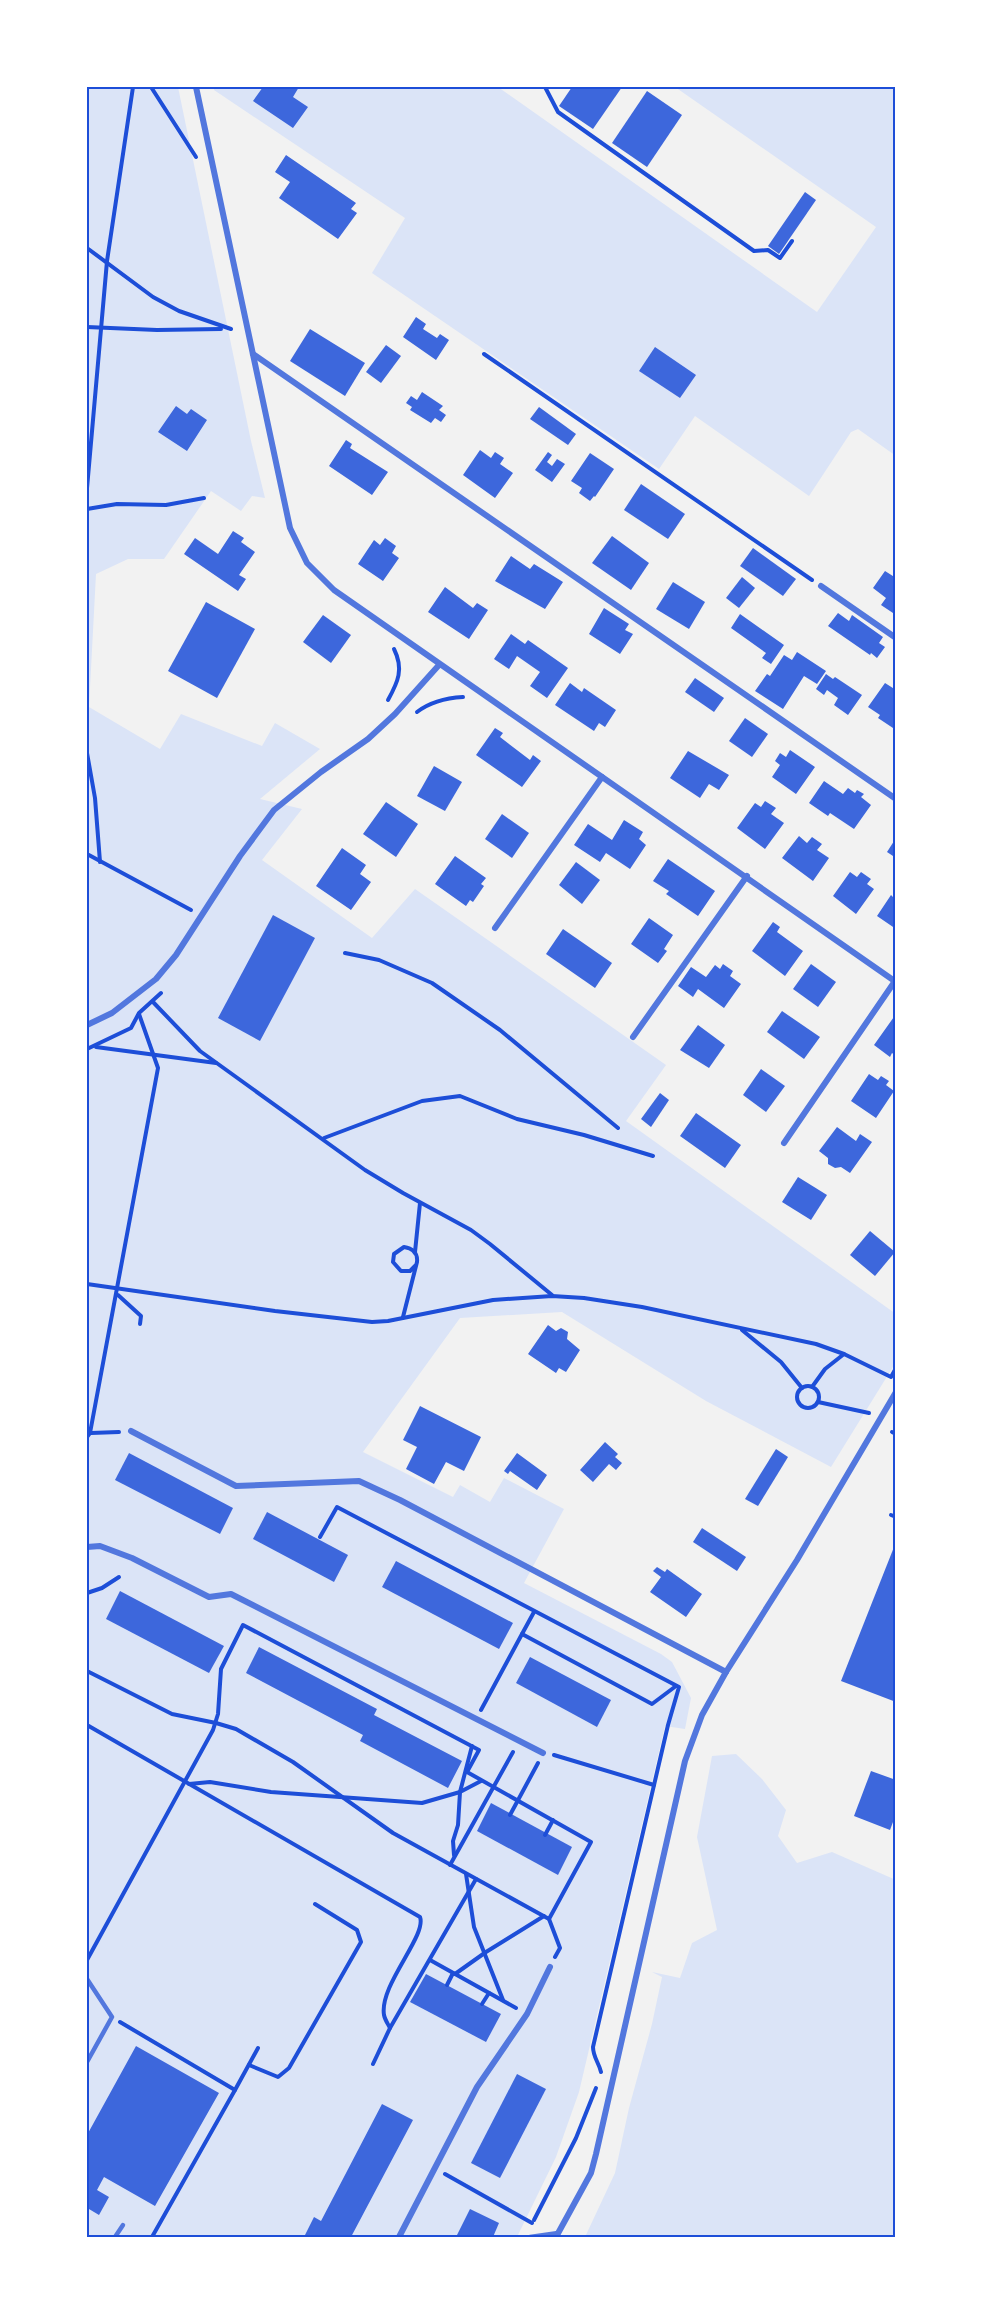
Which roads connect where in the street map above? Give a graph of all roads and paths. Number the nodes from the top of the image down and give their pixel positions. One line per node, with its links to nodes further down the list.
1 (133, 87): 8 (path)
2 (152, 87): 5 (path)
3 (196, 87): 13 (street)
4 (545, 87): 6 (path)
5 (193, 138)
6 (792, 241)
7 (87, 248): 8 (path)
8 (107, 261): 11 (path); 11 (path)
9 (232, 322): 12 (path)
10 (87, 327): 11 (path)
11 (102, 329): 15 (path)
12 (234, 334)
13 (253, 354): 21 (street); 27 (street)
14 (483, 354): 18 (path)
15 (87, 488)
16 (204, 498): 17 (path)
17 (87, 508)
18 (821, 586): 19 (street)
19 (896, 638)
20 (389, 644): 23 (path)
21 (440, 665): 26 (street); 40 (street)
22 (472, 699): 24 (path)
23 (385, 704)
24 (410, 716)
25 (87, 753): 29 (path)
26 (602, 777): 30 (street); 34 (street)
27 (896, 799)
28 (87, 854): 29 (path)
29 (100, 862): 32 (path)
30 (747, 876): 36 (street); 41 (street)
31 (197, 901): 32 (path)
32 (191, 911): 33 (path)
33 (185, 920)
34 (495, 928)
35 (345, 953): 46 (path)
36 (895, 982): 48 (street)
37 (166, 989): 38 (path)
38 (153, 1002): 39 (path); 45 (path)
39 (139, 1013): 42 (path); 44 (path)
40 (87, 1025)
41 (633, 1038)
42 (95, 1047): 43 (path); 44 (path)
43 (87, 1049)
44 (154, 1054): 45 (path); 54 (path)
45 (217, 1063): 47 (path)
46 (618, 1128)
47 (323, 1139): 49 (path); 50 (path)
48 (784, 1143)
49 (652, 1156)
50 (420, 1202): 51 (path); 55 (path)
51 (415, 1252): 52 (path); 52 (path)
52 (416, 1265): 56 (path)
53 (87, 1284): 54 (path)
54 (118, 1292): 56 (path); 57 (path); 67 (path)
55 (552, 1296): 56 (path); 58 (path)
56 (403, 1317)
57 (140, 1324)
58 (740, 1328): 59 (path); 62 (path)
59 (844, 1354): 60 (path); 61 (path)
60 (896, 1368)
61 (812, 1387): 62 (path); 64 (path)
62 (802, 1388): 64 (path)
63 (896, 1392): 65 (street)
64 (818, 1402): 65 (path)
65 (881, 1417): 75 (street)
66 (131, 1431): 67 (path); 75 (street)
67 (88, 1435)
68 (321, 1537): 72 (path)
69 (87, 1547): 77 (street)
70 (119, 1577): 71 (path)
71 (87, 1593)
72 (534, 1612): 73 (path); 76 (path)
73 (522, 1634): 76 (path); 77 (path)
74 (87, 1671): 78 (path)
75 (726, 1672): 122 (street)
76 (676, 1686): 85 (path)
77 (476, 1719): 82 (street)
78 (216, 1723): 80 (path); 84 (path); 88 (path)
79 (87, 1725): 84 (path)
80 (472, 1746): 83 (path); 87 (path)
81 (513, 1752): 86 (path)
82 (543, 1753): 85 (path); 89 (path)
83 (482, 1780): 86 (path); 87 (path)
84 (187, 1783): 88 (path); 101 (path); 112 (path)
85 (654, 1785): 117 (path)
86 (493, 1787): 89 (path); 93 (path)
87 (460, 1792): 88 (path); 93 (path)
88 (341, 1796): 94 (path)
89 (517, 1800): 90 (path); 91 (path)
90 (510, 1815)
91 (554, 1820): 92 (path); 99 (path)
92 (545, 1835)
93 (454, 1856): 94 (path)
94 (450, 1864): 95 (path)
95 (466, 1874): 96 (path); 97 (path)
96 (476, 1879): 97 (path); 99 (path)
97 (469, 1890): 100 (path); 102 (path)
98 (315, 1904): 116 (path)
99 (547, 1918): 100 (path); 103 (path)
100 (486, 1952): 104 (path); 108 (path)
101 (87, 1959)
102 (430, 1960): 104 (path); 112 (path)
103 (550, 1967): 110 (street)
104 (454, 1974): 106 (path); 107 (path)
105 (87, 1979): 111 (lane)
106 (447, 1985)
107 (489, 1992): 108 (path); 109 (path)
108 (503, 2000): 110 (path)
109 (482, 2004)
110 (527, 2014): 120 (street)
111 (112, 2017): 114 (lane); 119 (path)
112 (390, 2028): 115 (path)
113 (258, 2048): 116 (path)
114 (87, 2062)
115 (373, 2064)
116 (249, 2065): 119 (path)
117 (601, 2075)
118 (597, 2086): 120 (path)
119 (235, 2090): 124 (path)
120 (435, 2168): 125 (street)
121 (123, 2225): 123 (lane)
122 (557, 2235): 126 (lane)
123 (115, 2237)
124 (152, 2237)
125 (399, 2237)
126 (530, 2237)

